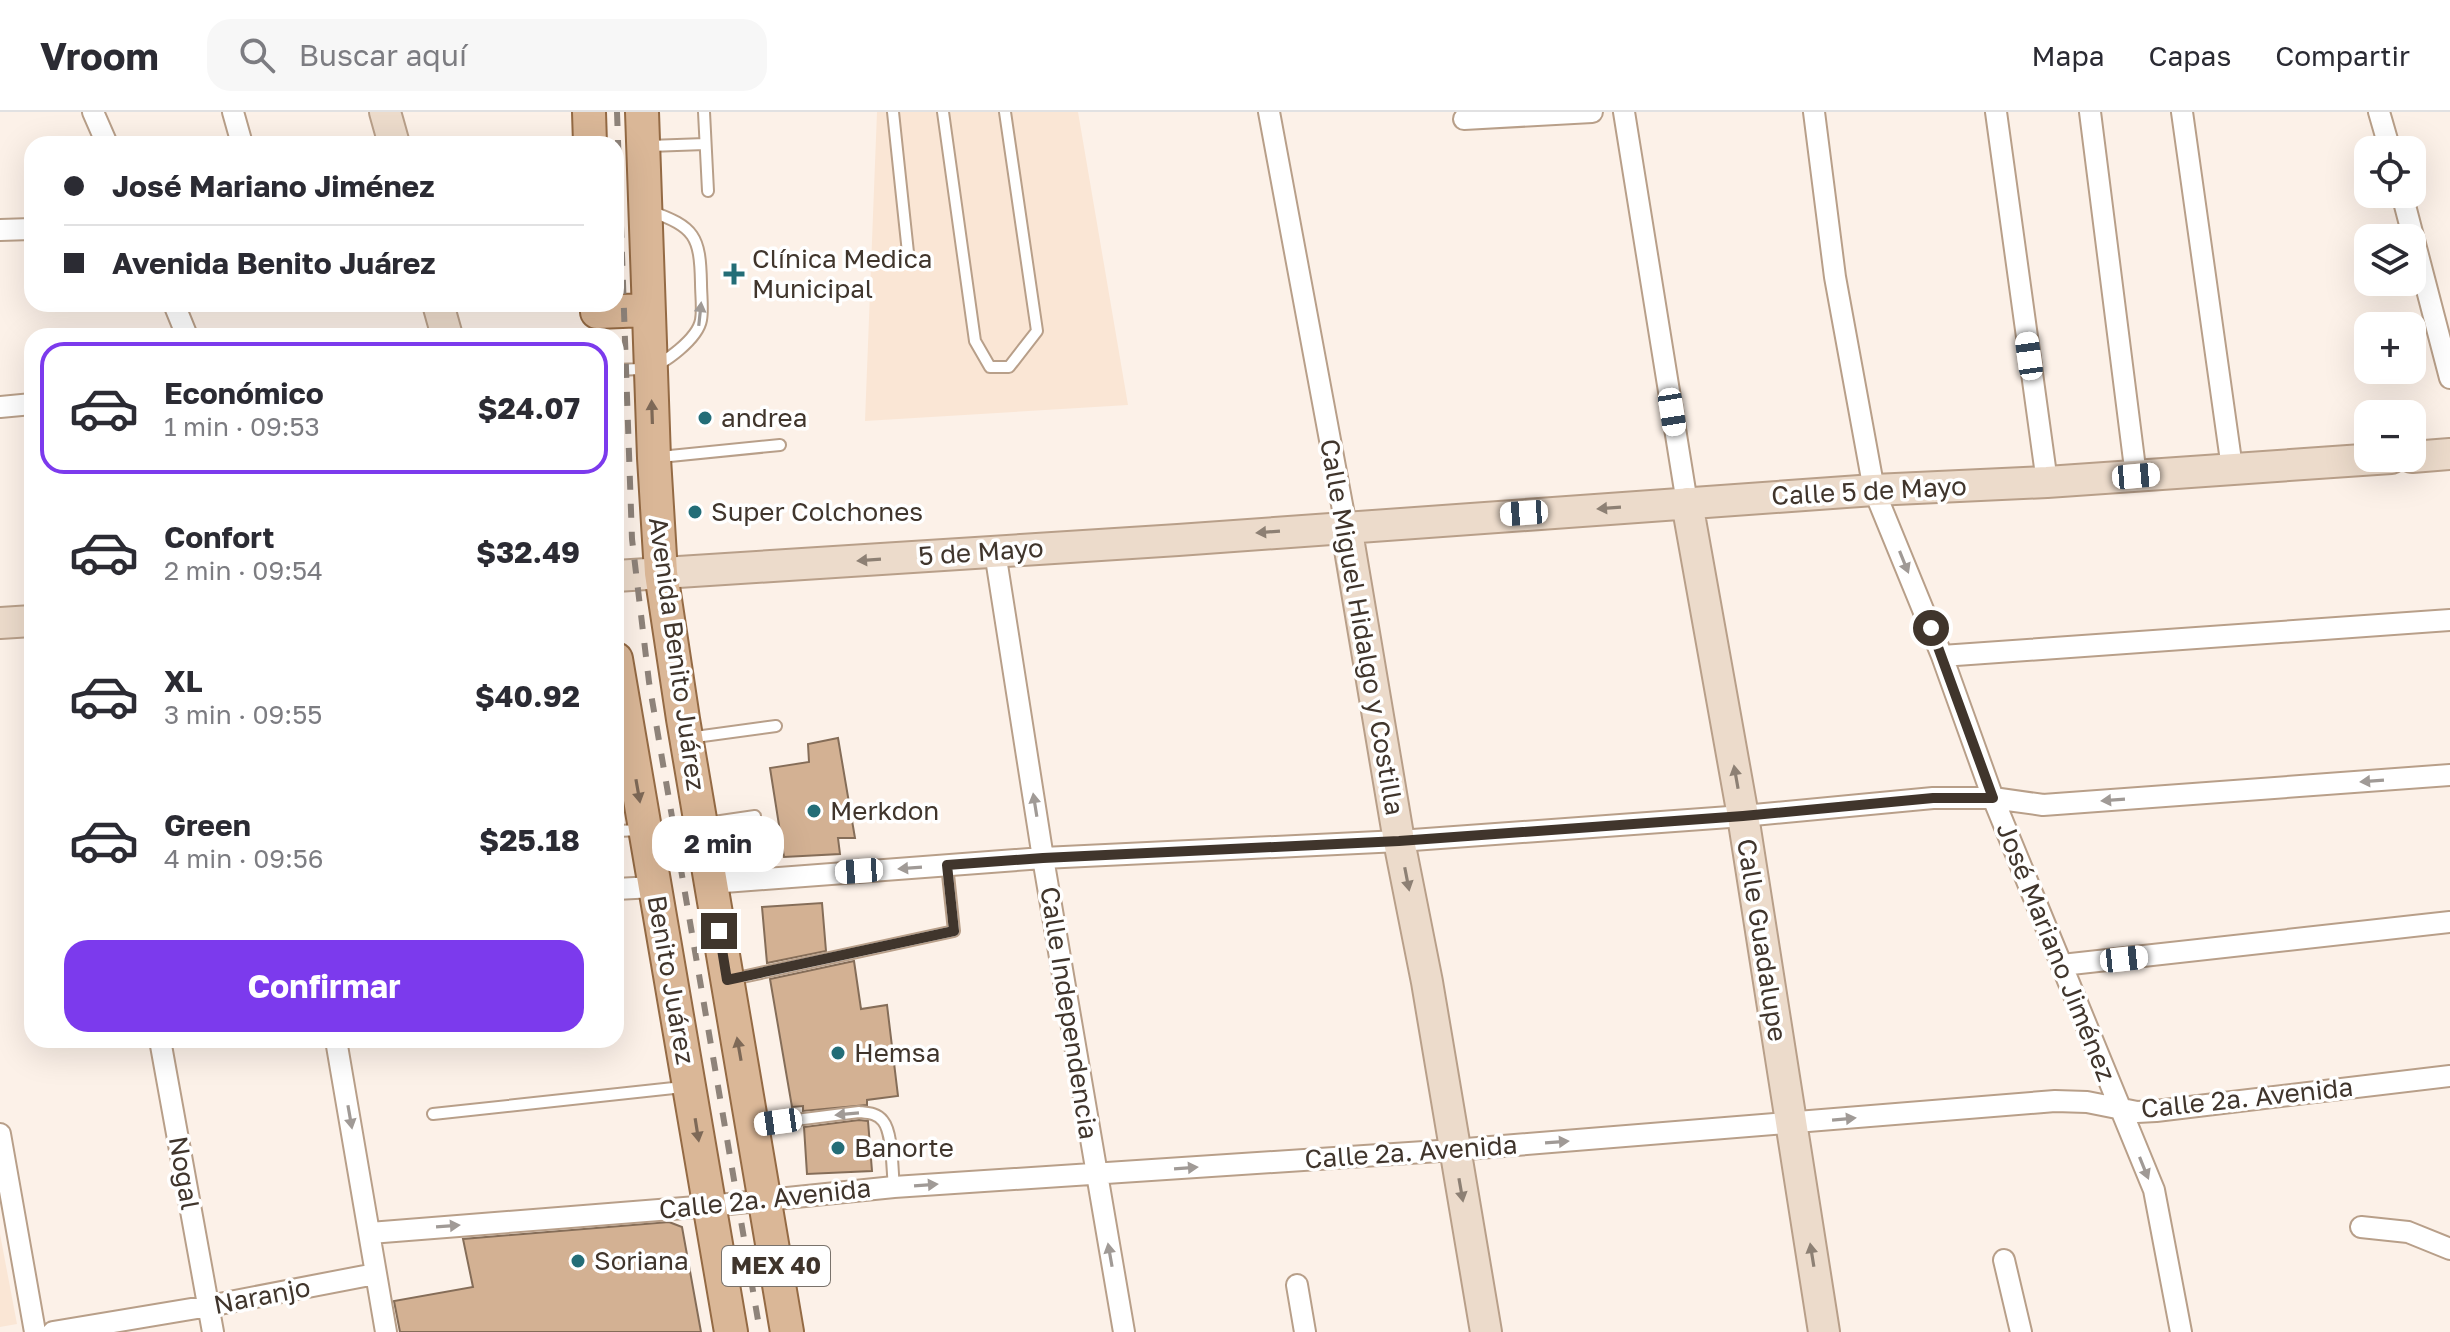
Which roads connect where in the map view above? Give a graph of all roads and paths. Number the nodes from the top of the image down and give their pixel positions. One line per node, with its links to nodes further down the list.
1 (93, 112): 19 (street)
2 (233, 112): 20 (street)
3 (385, 112): 21 (street)
4 (589, 112): 22 (main road)
5 (642, 112): 25 (main road, Avenida Benito Juárez / MEX 40)
6 (704, 112): 24 (lane)
7 (893, 112): 31 (lane)
8 (943, 112): 9 (lane)
9 (1005, 112)
10 (1269, 112): 49 (street, Calle Miguel Hidalgo y Costilla)
11 (1592, 112): 18 (street)
12 (1624, 112): 48 (street)
13 (1814, 112): 47 (street, José Mariano Jiménez)
14 (1996, 112): 46 (street)
15 (2090, 112): 45 (street)
16 (2182, 112): 44 (street)
17 (2379, 112): 23 (street)
18 (1464, 119)
19 (104, 136)
20 (240, 136)
21 (392, 136)
22 (590, 136)
23 (2386, 136)
24 (705, 144): 25 (lane); 26 (lane)
25 (643, 146): 28 (main road, Avenida Benito Juárez / MEX 40)
26 (708, 191)
27 (2406, 208): 36 (street)
28 (644, 209): 32 (main road, Avenida Benito Juárez / MEX 40); 34 (lane, one-way to 28)
29 (24, 229): 30 (street)
30 (0, 230)
31 (909, 262)
32 (647, 310): 33 (main road); 34 (main road, Avenida Benito Juárez / MEX 40)
33 (597, 317)
34 (650, 368): 35 (lane); 42 (main road, Avenida Benito Juárez / MEX 40, one-way to 34)
35 (624, 370)
36 (2450, 378)
37 (24, 405): 38 (street)
38 (0, 407)
39 (780, 445): 42 (lane)
40 (2450, 454): 41 (street)
41 (2426, 456)
42 (654, 458): 51 (main road, Avenida Benito Juárez / MEX 40)
43 (2354, 460): 44 (street, Calle 5 de Mayo)
44 (2232, 468): 45 (street, Calle 5 de Mayo)
45 (2136, 476): 46 (street, Calle 5 de Mayo)
46 (2047, 482): 47 (street, Calle 5 de Mayo)
47 (1874, 490): 48 (street, Calle 5 de Mayo); 56 (street, José Mariano Jiménez, one-way to 56)
48 (1687, 503): 49 (street, Calle 5 de Mayo, one-way to 49); 63 (street, Calle Guadalupe, one-way to 48)
49 (1346, 526): 50 (street, 5 de Mayo, one-way to 50); 66 (street, Calle Miguel Hidalgo y Costilla)
50 (995, 552): 51 (street, 5 de Mayo, one-way to 51); 67 (street, Calle Independencia, one-way to 50)
51 (661, 573): 52 (street, 5 de Mayo); 58 (main road, Avenida Benito Juárez / MEX 40)
52 (624, 575)
53 (2450, 620): 56 (street)
54 (24, 622): 55 (street)
55 (0, 623)
56 (1942, 656): 61 (street, José Mariano Jiménez)
57 (776, 726): 58 (lane)
58 (686, 738): 64 (main road, Avenida Benito Juárez / MEX 40)
59 (624, 757): 65 (main road, Benito Juárez / MEX 40, one-way to 65)
60 (2450, 775): 61 (street, one-way to 61)
61 (1993, 798): 63 (street); 73 (street, José Mariano Jiménez)
62 (755, 816): 64 (lane)
63 (1743, 816): 66 (street); 81 (street, Calle Guadalupe)
64 (701, 824): 69 (main road, Avenida Benito Juárez / MEX 40)
65 (630, 830): 70 (main road, Benito Juárez / MEX 40)
66 (1399, 841): 67 (street); 84 (street, Calle Miguel Hidalgo y Costilla, one-way to 84)
67 (1043, 858): 68 (street); 85 (street, Calle Independencia)
68 (947, 865): 69 (street, one-way to 69); 74 (lane)
69 (711, 883): 74 (main road, Avenida Benito Juárez / MEX 40)
70 (654, 887): 71 (street); 78 (main road, Benito Juárez / MEX 40)
71 (624, 889)
72 (2450, 922): 73 (street)
73 (2062, 965): 79 (street, José Mariano Jiménez)
74 (727, 980): 82 (main road, Avenida Benito Juárez / MEX 40, one-way to 74)
75 (161, 1048): 95 (street, Nogal)
76 (337, 1048): 90 (street, one-way to 90)
77 (2450, 1076): 79 (street, Calle 2a. Avenida)
78 (689, 1086): 80 (lane); 88 (main road, Benito Juárez / MEX 40, one-way to 88)
79 (2120, 1109): 81 (street, Calle 2a. Avenida, one-way to 79); 107 (street, José Mariano Jiménez, one-way to 107)
80 (433, 1114)
81 (1791, 1124): 84 (street, Calle 2a. Avenida, one-way to 81); 105 (street, Calle Guadalupe, one-way to 81)
82 (752, 1126): 86 (lane, one-way to 82); 87 (main road, Avenida Benito Juárez / MEX 40)
83 (0, 1134): 96 (street)
84 (1454, 1150): 85 (street, Calle 2a. Avenida, one-way to 84); 104 (street, Calle Miguel Hidalgo y Costilla, one-way to 104)
85 (1096, 1174): 86 (street, Calle 2a. Avenida, one-way to 85); 102 (street, Calle Independencia, one-way to 85)
86 (894, 1187): 87 (street, Calle 2a. Avenida)
87 (765, 1200): 88 (street, Calle 2a. Avenida); 101 (main road, Avenida Benito Juárez / MEX 40)
88 (709, 1206): 90 (street, Calle 2a. Avenida, one-way to 88); 100 (main road, MEX 40)
89 (2361, 1227): 91 (street)
90 (370, 1233): 93 (street)
91 (2450, 1249)
92 (2004, 1260): 106 (street)
93 (375, 1274): 95 (street, Naranjo); 99 (street)
94 (1297, 1285): 103 (street)
95 (209, 1306): 97 (street, Naranjo); 98 (street, Nogal)
96 (35, 1332)
97 (53, 1332)
98 (213, 1332)
99 (386, 1332)
100 (731, 1332)
101 (787, 1332)
102 (1124, 1332)
103 (1305, 1332)
104 (1486, 1332)
105 (1824, 1332)
106 (2021, 1332)
107 (2181, 1332)

